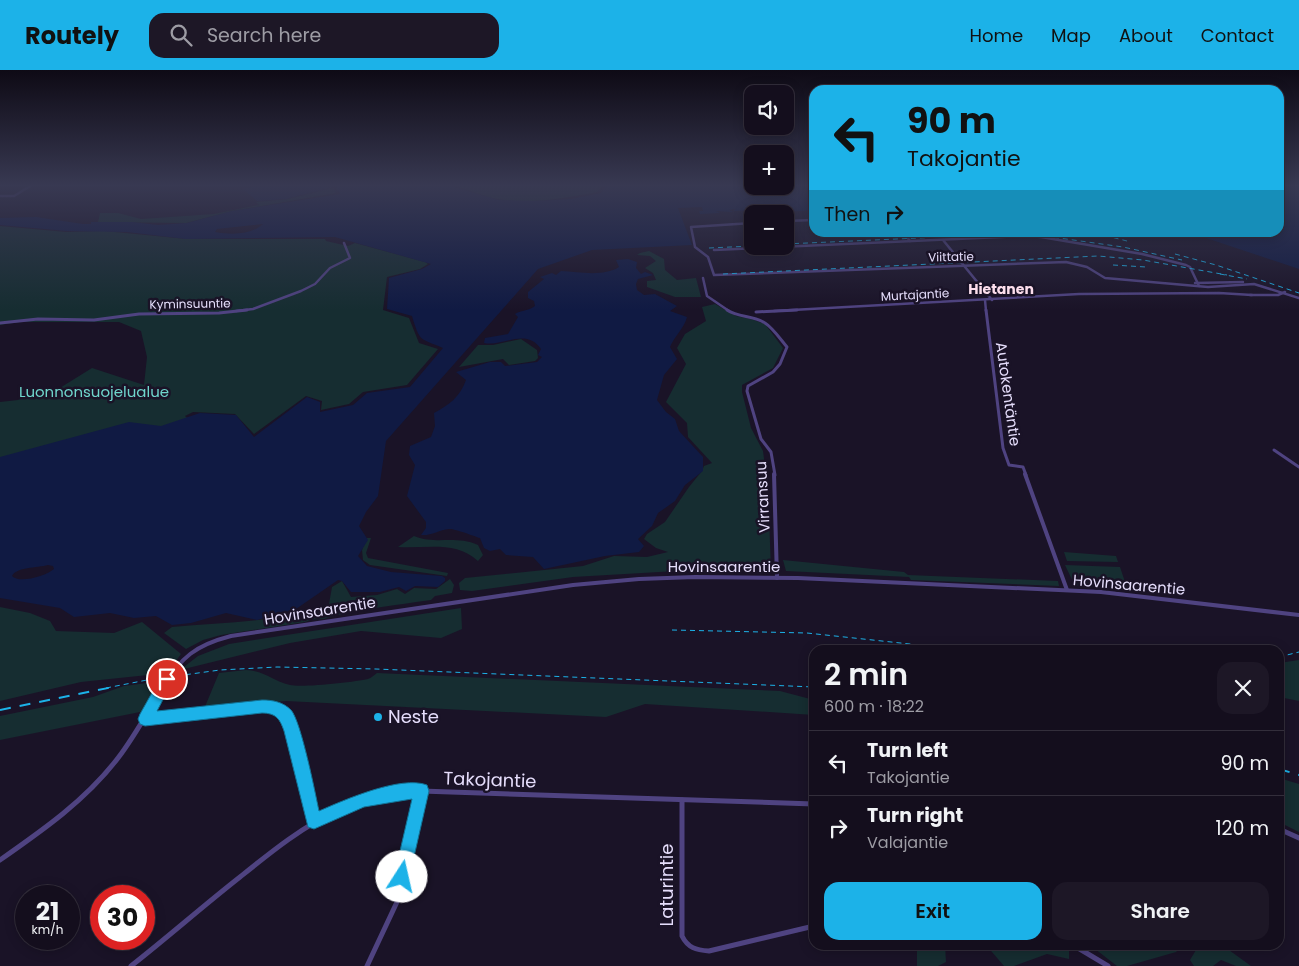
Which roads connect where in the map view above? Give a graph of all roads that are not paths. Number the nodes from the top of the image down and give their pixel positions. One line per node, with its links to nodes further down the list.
1 (691, 227): 9 (street, Viittatie)
2 (907, 237): 6 (street)
3 (1005, 237): 5 (street)
4 (1035, 237): 13 (street)
5 (942, 240): 6 (street); 9 (street)
6 (910, 241): 8 (street)
7 (344, 242): 22 (street, Kyminsuuntie)
8 (714, 250)
9 (964, 266): 11 (street, Viittatie); 20 (street)
10 (703, 278): 25 (street, Virransuu)
11 (1105, 278): 12 (street, Viittatie)
12 (1183, 284): 13 (street, Viittatie)
13 (1197, 285): 14 (street, Viittatie)
14 (1285, 292): 17 (street); 18 (street, Viittatie)
15 (1194, 293): 16 (street); 17 (street, Murtajantie); 20 (street, Murtajantie)
16 (1217, 295): 17 (street)
17 (1252, 295)
18 (1299, 298)
19 (985, 300): 20 (street, Murtajantie); 21 (street, Murtajantie); 26 (street, Autokentäntie)
20 (992, 300)
21 (756, 312)
22 (0, 323)
23 (1274, 450): 24 (street)
24 (1299, 467)
25 (777, 578): 26 (street, Hovinsaarentie); 28 (street, Hovinsaarentie)
26 (1067, 590): 27 (street, Hovinsaarentie)
27 (1299, 615)
28 (145, 719): 32 (street); 35 (street, Hovinsaarentie)
29 (421, 791): 30 (street, Takojantie); 32 (street, Takojantie); 39 (street)
30 (682, 800): 31 (street, Takojantie); 36 (street, Laturintie)
31 (809, 804)
32 (314, 821): 38 (street, Takojantie)
33 (1284, 831): 34 (street)
34 (1299, 838)
35 (0, 860)
36 (809, 927)
37 (1081, 950): 40 (street)
38 (131, 966)
39 (367, 966)
40 (1108, 966)

